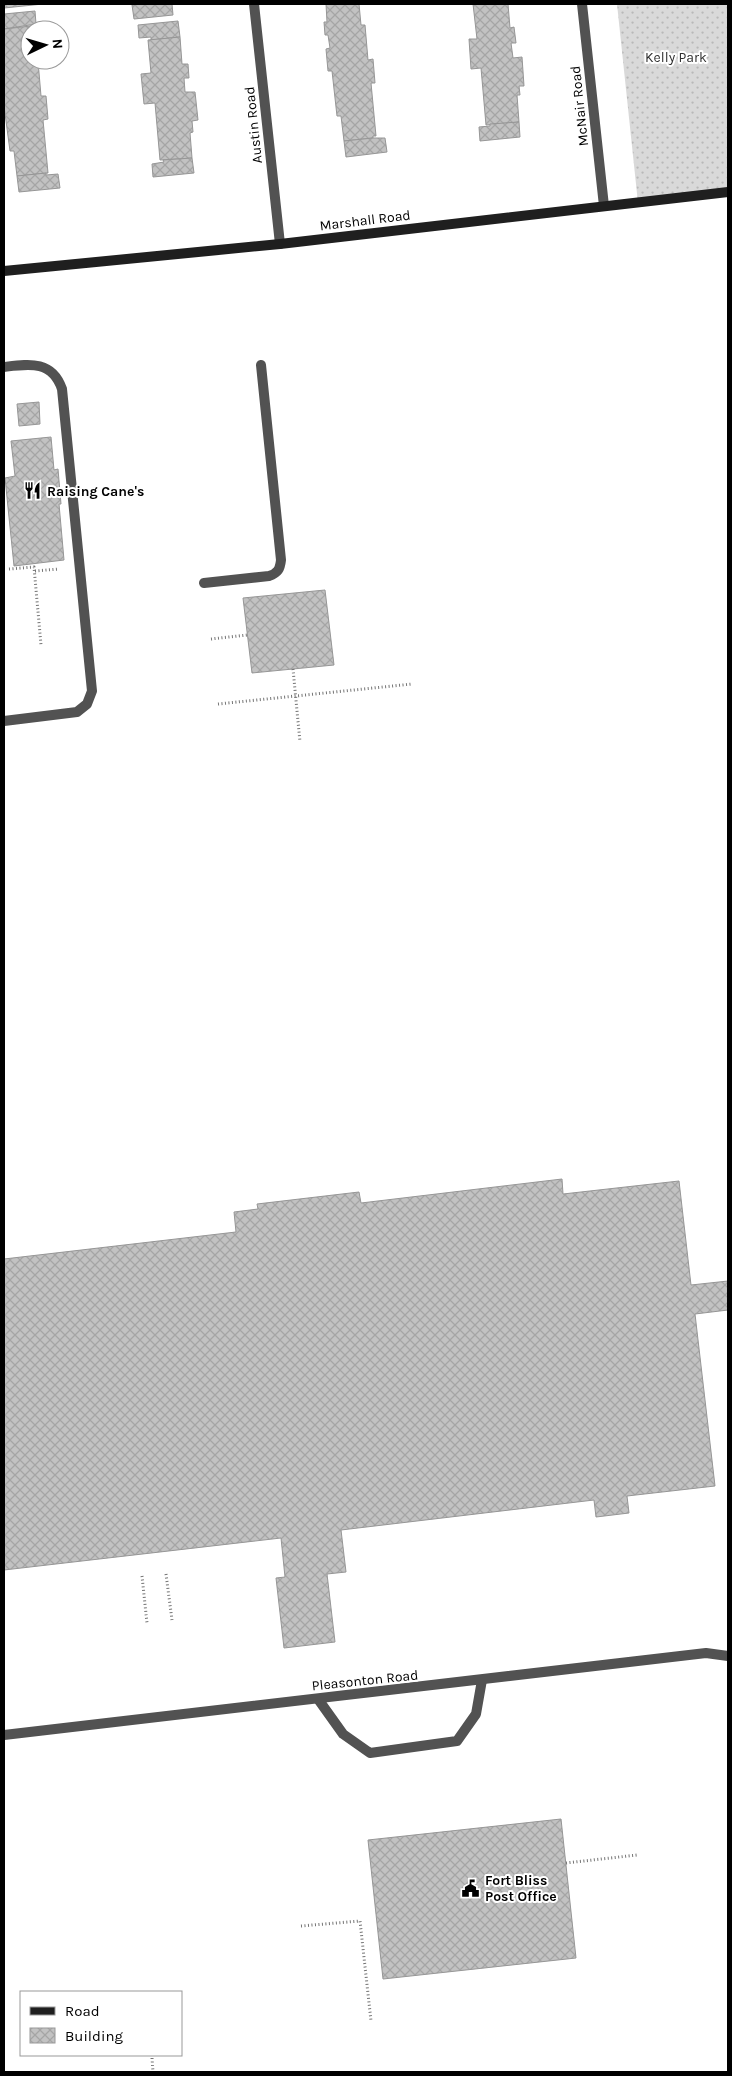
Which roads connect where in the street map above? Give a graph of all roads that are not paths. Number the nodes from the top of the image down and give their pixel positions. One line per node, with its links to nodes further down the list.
1 (254, 4): 5 (street, Austin Road)
2 (582, 4): 4 (street, McNair Road)
3 (728, 192): 4 (street, Marshall Road)
4 (604, 206): 5 (street, Marshall Road)
5 (280, 244): 6 (street, Marshall Road)
6 (4, 270)
7 (261, 365): 9 (street)
8 (4, 367): 10 (street)
9 (204, 584)
10 (4, 721)
11 (728, 1656): 12 (street, Pleasonton Road)
12 (482, 1680): 13 (street, Pleasonton Road); 13 (street)
13 (318, 1699): 14 (street, Pleasonton Road)
14 (4, 1735)

